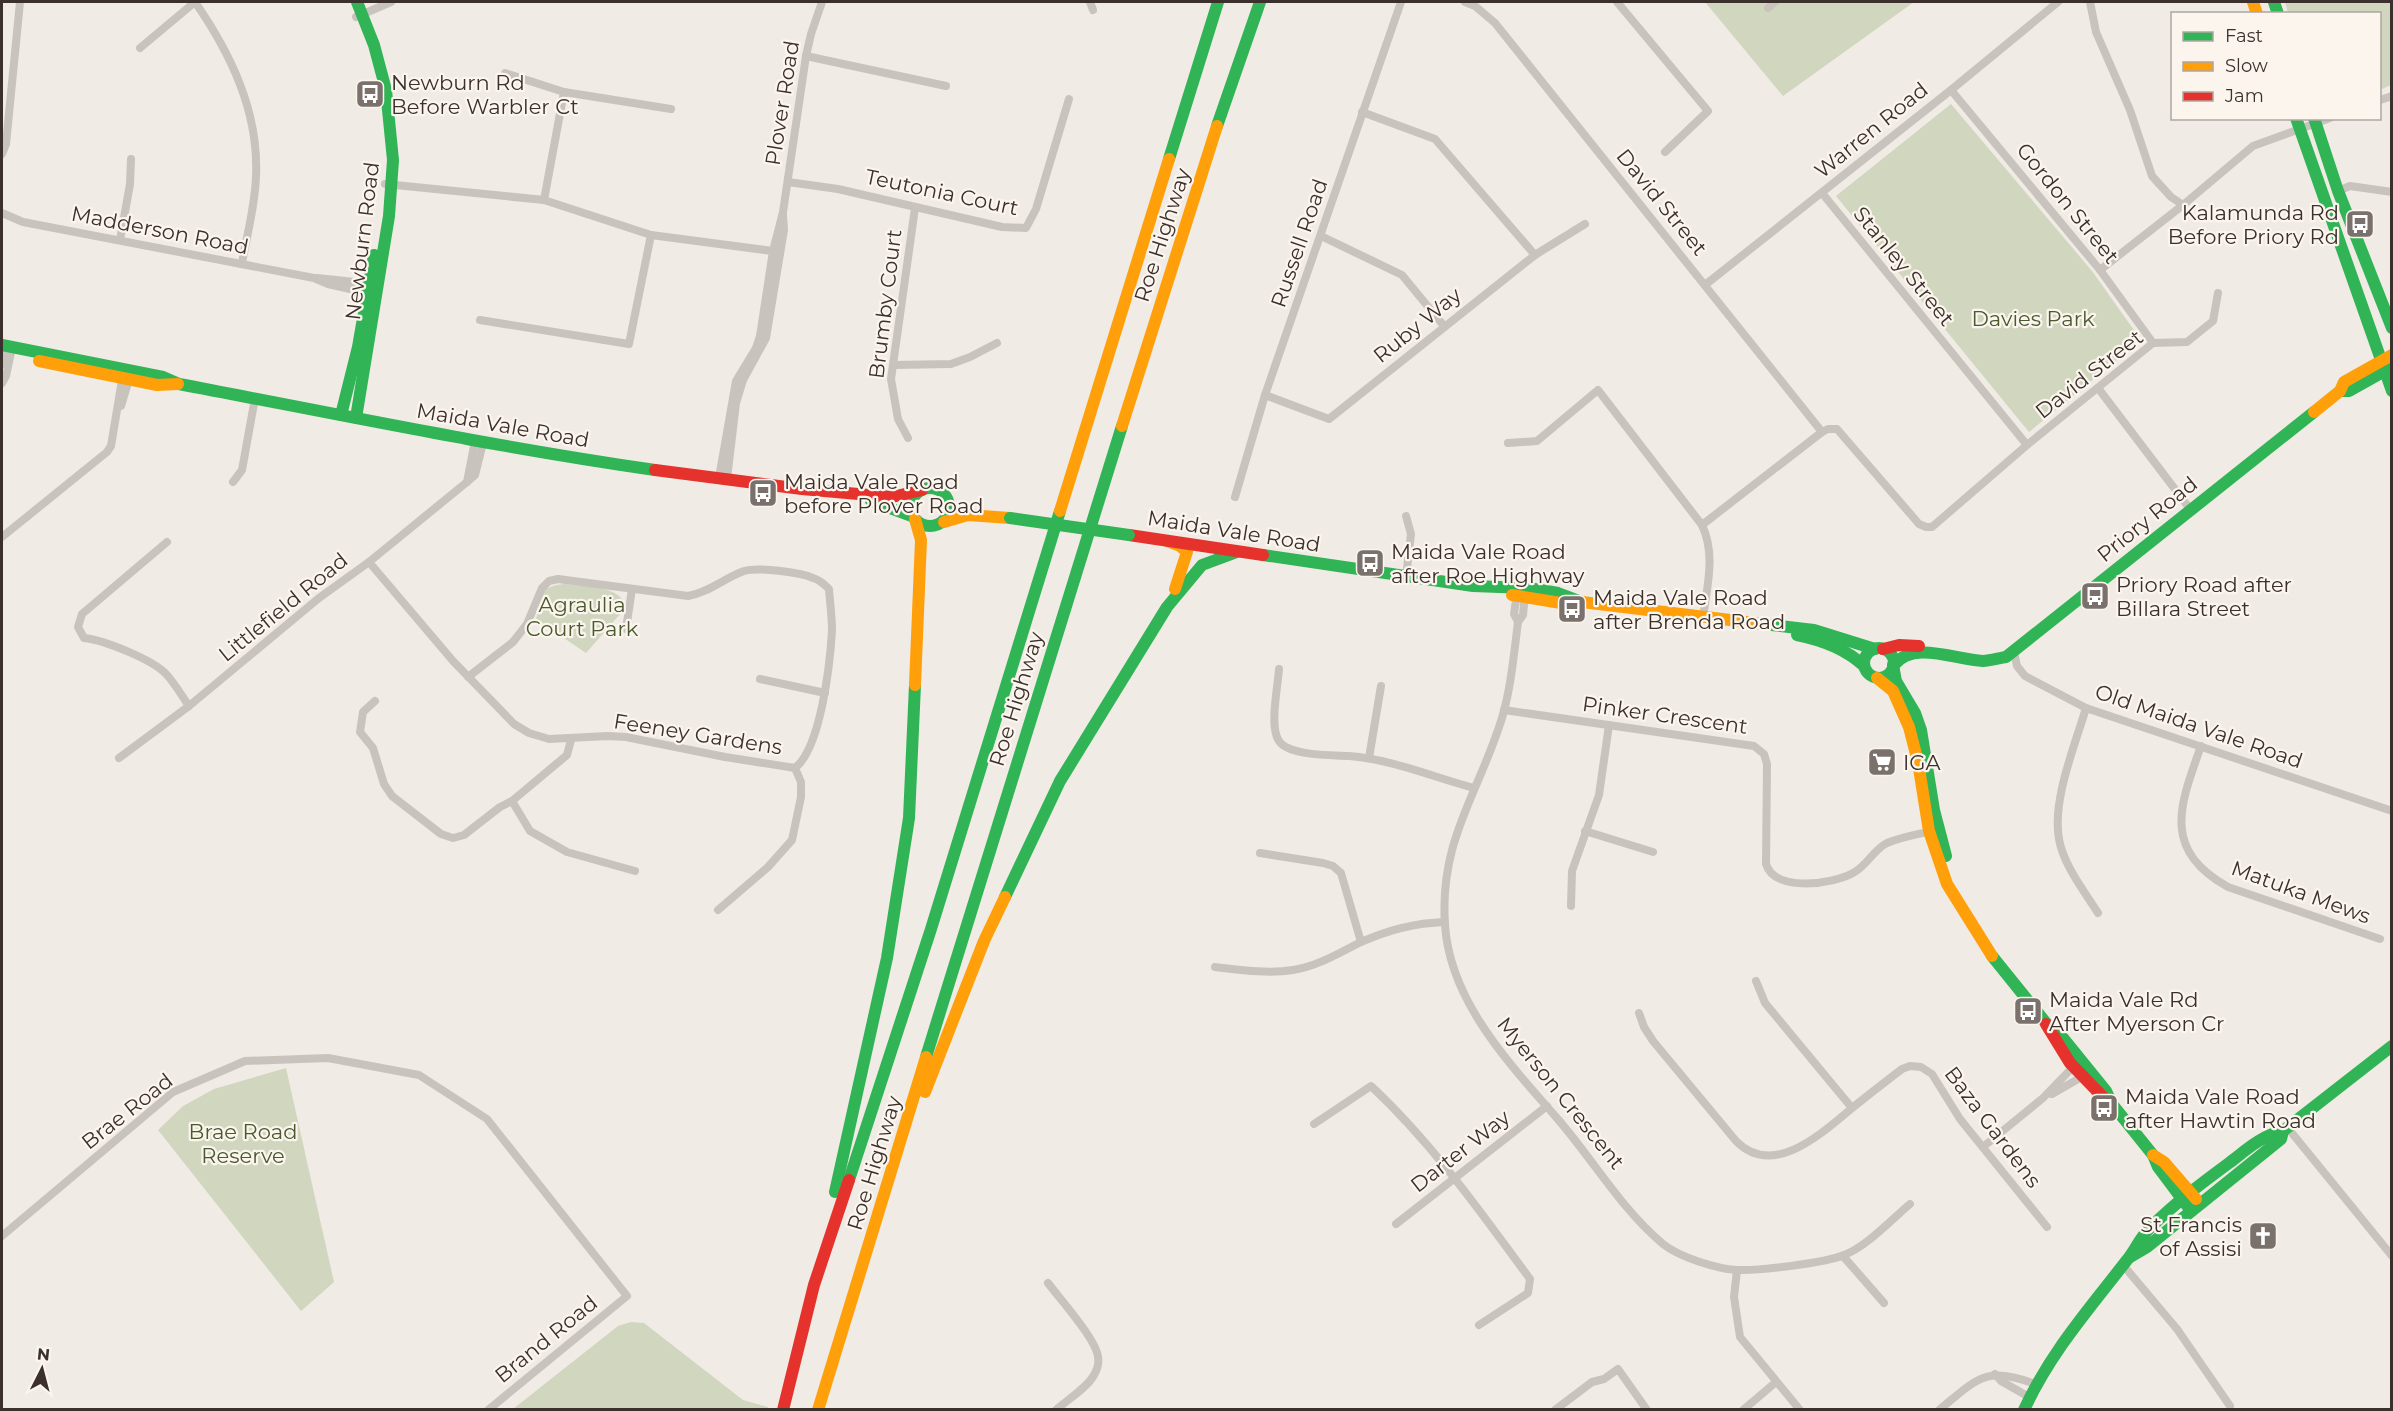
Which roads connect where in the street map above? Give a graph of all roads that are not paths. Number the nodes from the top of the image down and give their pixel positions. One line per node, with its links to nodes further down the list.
1 (20, 2): 29 (street)
2 (195, 2): 16 (street); 46 (street)
3 (348, 2): 15 (main road, Newburn Road)
4 (357, 2): 15 (main road, Newburn Road)
5 (391, 2): 15 (street)
6 (822, 2): 17 (street, Plover Road)
7 (1218, 2): 156 (main road, Roe Highway)
8 (1260, 2): 22 (main road, Roe Highway)
9 (1264, 2): 22 (main road)
10 (1401, 2): 25 (street, Russell Road)
11 (1465, 2): 48 (street, David Street)
12 (1617, 2): 28 (street)
13 (2058, 2): 20 (street, Warren Road)
14 (2090, 2): 37 (street)
15 (359, 15): 32 (main road, Newburn Road)
16 (140, 48)
17 (806, 56): 19 (street); 31 (street, Plover Road)
18 (506, 73): 21 (street)
19 (946, 86)
20 (1951, 90): 35 (street, Warren Road); 47 (street, Gordon Street)
21 (564, 92): 24 (street); 36 (street)
22 (1228, 92): 143 (main road, Roe Highway)
23 (1069, 99): 38 (street, Teutonia Court)
24 (671, 109)
25 (1362, 112): 42 (street, Russell Road); 45 (street)
26 (2315, 121): 27 (street); 33 (main road)
27 (2298, 124): 37 (street); 57 (main road)
28 (1665, 152)
29 (2, 154)
30 (131, 159): 43 (street)
31 (788, 182): 38 (street, Teutonia Court); 44 (street, Plover Road)
32 (388, 184): 36 (street); 49 (main road, Newburn Road)
33 (2338, 191): 34 (street); 53 (main road)
34 (2391, 192)
35 (1822, 193): 48 (street, Warren Road); 71 (street, Stanley Street)
36 (544, 200): 41 (street)
37 (2183, 205): 47 (street)
38 (915, 208): 58 (street, Brumby Court)
39 (2, 213): 43 (street, Madderson Road)
40 (1585, 224): 45 (street, Ruby Way)
41 (651, 235): 44 (street); 51 (street)
42 (1321, 236): 52 (street); 63 (street, Russell Road)
43 (120, 240): 46 (street, Madderson Road)
44 (777, 251): 72 (street, Plover Road)
45 (1535, 255): 52 (street, Ruby Way)
46 (242, 263): 49 (street, Madderson Road)
47 (2100, 270): 55 (street, Gordon Street)
48 (1705, 285): 67 (street, David Street)
49 (373, 289): 65 (main road, Newburn Road); 66 (main road, Newburn Road)
50 (2218, 293): 55 (street, David Street)
51 (480, 320)
52 (1444, 326): 63 (street, Ruby Way)
53 (2391, 328)
54 (997, 343): 58 (street)
55 (2153, 343): 61 (street, David Street)
56 (5, 352): 59 (main road, Maida Vale Road); 60 (street)
57 (2387, 363): 62 (main road); 78 (main road, Priory Road)
58 (894, 365): 68 (street, Brumby Court)
59 (127, 375): 64 (main road, Maida Vale Road); 84 (street)
60 (2, 383)
61 (2098, 387): 71 (street, David Street); 78 (street)
62 (2391, 391)
63 (1265, 395): 77 (street, Russell Road)
64 (255, 398): 65 (main road, Maida Vale Road); 73 (street)
65 (341, 415): 66 (main road, Maida Vale Road)
66 (356, 418): 69 (main road, Maida Vale Road)
67 (1822, 432): 71 (street, David Street); 83 (street)
68 (908, 438)
69 (479, 442): 72 (main road, Maida Vale Road); 88 (street, Littlefield Road)
70 (1508, 442): 83 (street)
71 (2027, 445)
72 (723, 478): 75 (main road, Maida Vale Road)
73 (233, 482)
74 (922, 490): 75 (main road, Maida Vale Road); 76 (main road); 81 (main road)
75 (822, 491): 81 (main road, Maida Vale Road)
76 (942, 491): 79 (main road, Maida Vale Road); 82 (main road)
77 (1235, 497)
78 (2190, 509): 97 (main road, Priory Road)
79 (989, 514): 82 (main road, Maida Vale Road); 85 (main road, Maida Vale Road, bridge)
80 (1406, 516): 89 (street)
81 (914, 518): 82 (main road); 156 (main road)
82 (940, 524)
83 (1702, 525): 93 (street)
84 (2, 537)
85 (1167, 541): 87 (main road, Maida Vale Road); 92 (main road)
86 (167, 542): 108 (street)
87 (1236, 552): 89 (main road, Maida Vale Road); 92 (main road)
88 (369, 562): 102 (street, Feeney Gardens); 108 (street, Littlefield Road)
89 (1406, 576): 91 (main road, Maida Vale Road)
90 (632, 589): 95 (street); 102 (street); 106 (street, Feeney Gardens)
91 (1521, 592): 93 (main road, Maida Vale Road); 110 (street, Myerson Crescent)
92 (1167, 607): 143 (main road)
93 (1703, 618): 94 (main road, Maida Vale Road)
94 (1743, 623): 96 (main road, Maida Vale Road); 100 (main road, Maida Vale Road)
95 (626, 629)
96 (1879, 649): 98 (main road, Priory Road); 99 (main road); 100 (main road)
97 (2014, 652): 98 (main road, Priory Road); 109 (street, Old Maida Vale Road)
98 (1972, 660): 99 (main road, Priory Road)
99 (1893, 665): 103 (main road); 120 (main road)
100 (1864, 666): 103 (main road)
101 (1280, 669): 115 (street)
102 (468, 677): 112 (street, Feeney Gardens)
103 (1877, 678): 120 (main road)
104 (760, 679): 106 (street)
105 (1381, 686): 115 (street)
106 (825, 693): 116 (street, Feeney Gardens)
107 (375, 701): 118 (street)
108 (189, 706): 114 (street, Littlefield Road)
109 (2086, 708): 113 (street, Old Maida Vale Road); 127 (street)
110 (1504, 710): 111 (street, Pinker Crescent); 117 (street, Myerson Crescent)
111 (1609, 725): 120 (street, Pinker Crescent); 121 (street)
112 (571, 740): 116 (street, Feeney Gardens); 118 (street)
113 (2201, 746): 119 (street, Old Maida Vale Road); 129 (street, Matuka Mews)
114 (119, 758)
115 (1369, 758): 117 (street)
116 (795, 768): 126 (street)
117 (1474, 788): 128 (street, Myerson Crescent)
118 (512, 801): 124 (street)
119 (2391, 811)
120 (1934, 830): 135 (main road)
121 (1585, 831): 122 (street); 125 (street)
122 (1653, 852)
123 (1260, 853): 130 (street)
124 (635, 871)
125 (1571, 906)
126 (718, 910)
127 (2098, 913)
128 (1445, 922): 130 (street); 138 (street, Myerson Crescent)
129 (2380, 939)
130 (1361, 942): 131 (street)
131 (1215, 966)
132 (1756, 981): 139 (street)
133 (1639, 1013): 139 (street, Baza Gardens)
134 (2391, 1046): 141 (main road)
135 (2078, 1063): 136 (main road); 137 (street)
136 (2086, 1074): 137 (street); 145 (main road)
137 (2043, 1098): 142 (street)
138 (1547, 1106): 144 (street, Darter Way); 154 (street, Myerson Crescent)
139 (1852, 1108): 142 (street, Baza Gardens)
140 (1314, 1124): 144 (street)
141 (2285, 1129): 145 (main road); 147 (main road); 152 (street)
142 (1983, 1147): 149 (street, Baza Gardens)
143 (896, 1161): 167 (main road, Roe Highway)
144 (1456, 1178): 148 (street, Darter Way); 159 (street)
145 (2186, 1197): 147 (main road); 153 (main road)
146 (1910, 1204): 151 (street, Myerson Crescent)
147 (2195, 1208): 153 (main road)
148 (1396, 1224)
149 (2047, 1227)
150 (2, 1236): 157 (street, Brae Road)
151 (1843, 1256): 154 (street, Myerson Crescent); 158 (street)
152 (2391, 1256)
153 (2126, 1261): 162 (main road); 164 (street)
154 (1737, 1270): 161 (street)
155 (1048, 1283): 168 (street)
156 (814, 1286): 166 (main road, Roe Highway)
157 (627, 1296): 165 (street, Brand Road)
158 (1884, 1302)
159 (1479, 1325)
160 (1995, 1374): 162 (street); 163 (street); 173 (street)
161 (1776, 1382): 171 (street); 172 (street)
162 (2035, 1384): 163 (main road)
163 (2029, 1397): 174 (main road)
164 (2230, 1406)
165 (488, 1410)
166 (783, 1410)
167 (818, 1410)
168 (1056, 1410)
169 (1555, 1410): 170 (street)
170 (1647, 1410)
171 (1743, 1410)
172 (1800, 1410)
173 (1939, 1410)
174 (2024, 1410)

